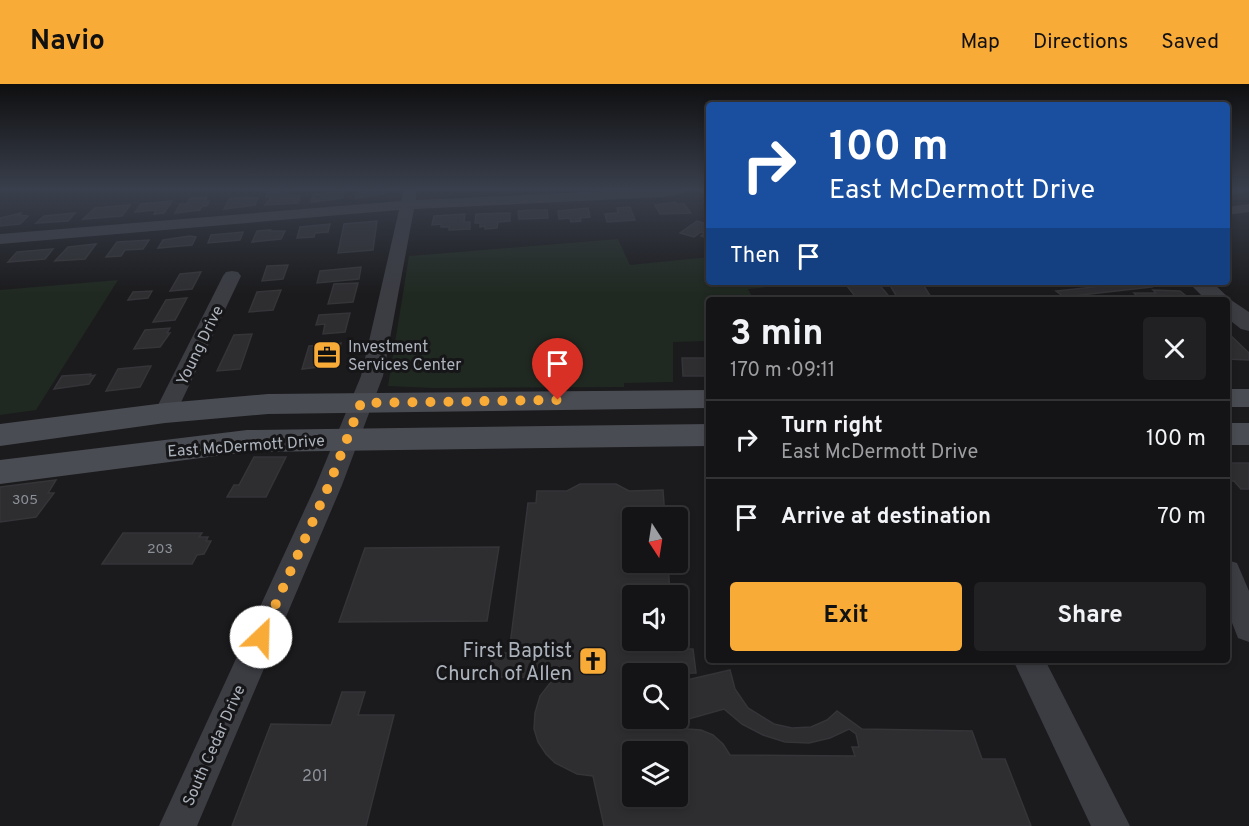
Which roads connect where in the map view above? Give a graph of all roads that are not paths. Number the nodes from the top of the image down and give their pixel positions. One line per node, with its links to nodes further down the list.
1 (143, 225): 3 (street)
2 (404, 225): 12 (street, South Cedar Drive)
3 (0, 239)
4 (232, 276): 13 (street, Young Drive)
5 (1202, 285): 6 (street)
6 (1216, 297)
7 (1230, 308): 8 (street)
8 (1249, 324)
9 (1230, 398): 10 (main road)
10 (1249, 398)
11 (706, 399): 12 (main road)
12 (361, 403): 13 (main road); 18 (street, South Cedar Drive)
13 (165, 413): 16 (main road)
14 (1230, 434): 15 (main road)
15 (1249, 434)
16 (0, 435)
17 (706, 435): 18 (main road, East McDermott Drive)
18 (348, 438): 19 (main road, East McDermott Drive); 23 (street, South Cedar Drive)
19 (0, 472)
20 (1230, 579): 21 (street)
21 (1249, 629)
22 (1030, 663): 24 (street)
23 (178, 826)
24 (1111, 826)

